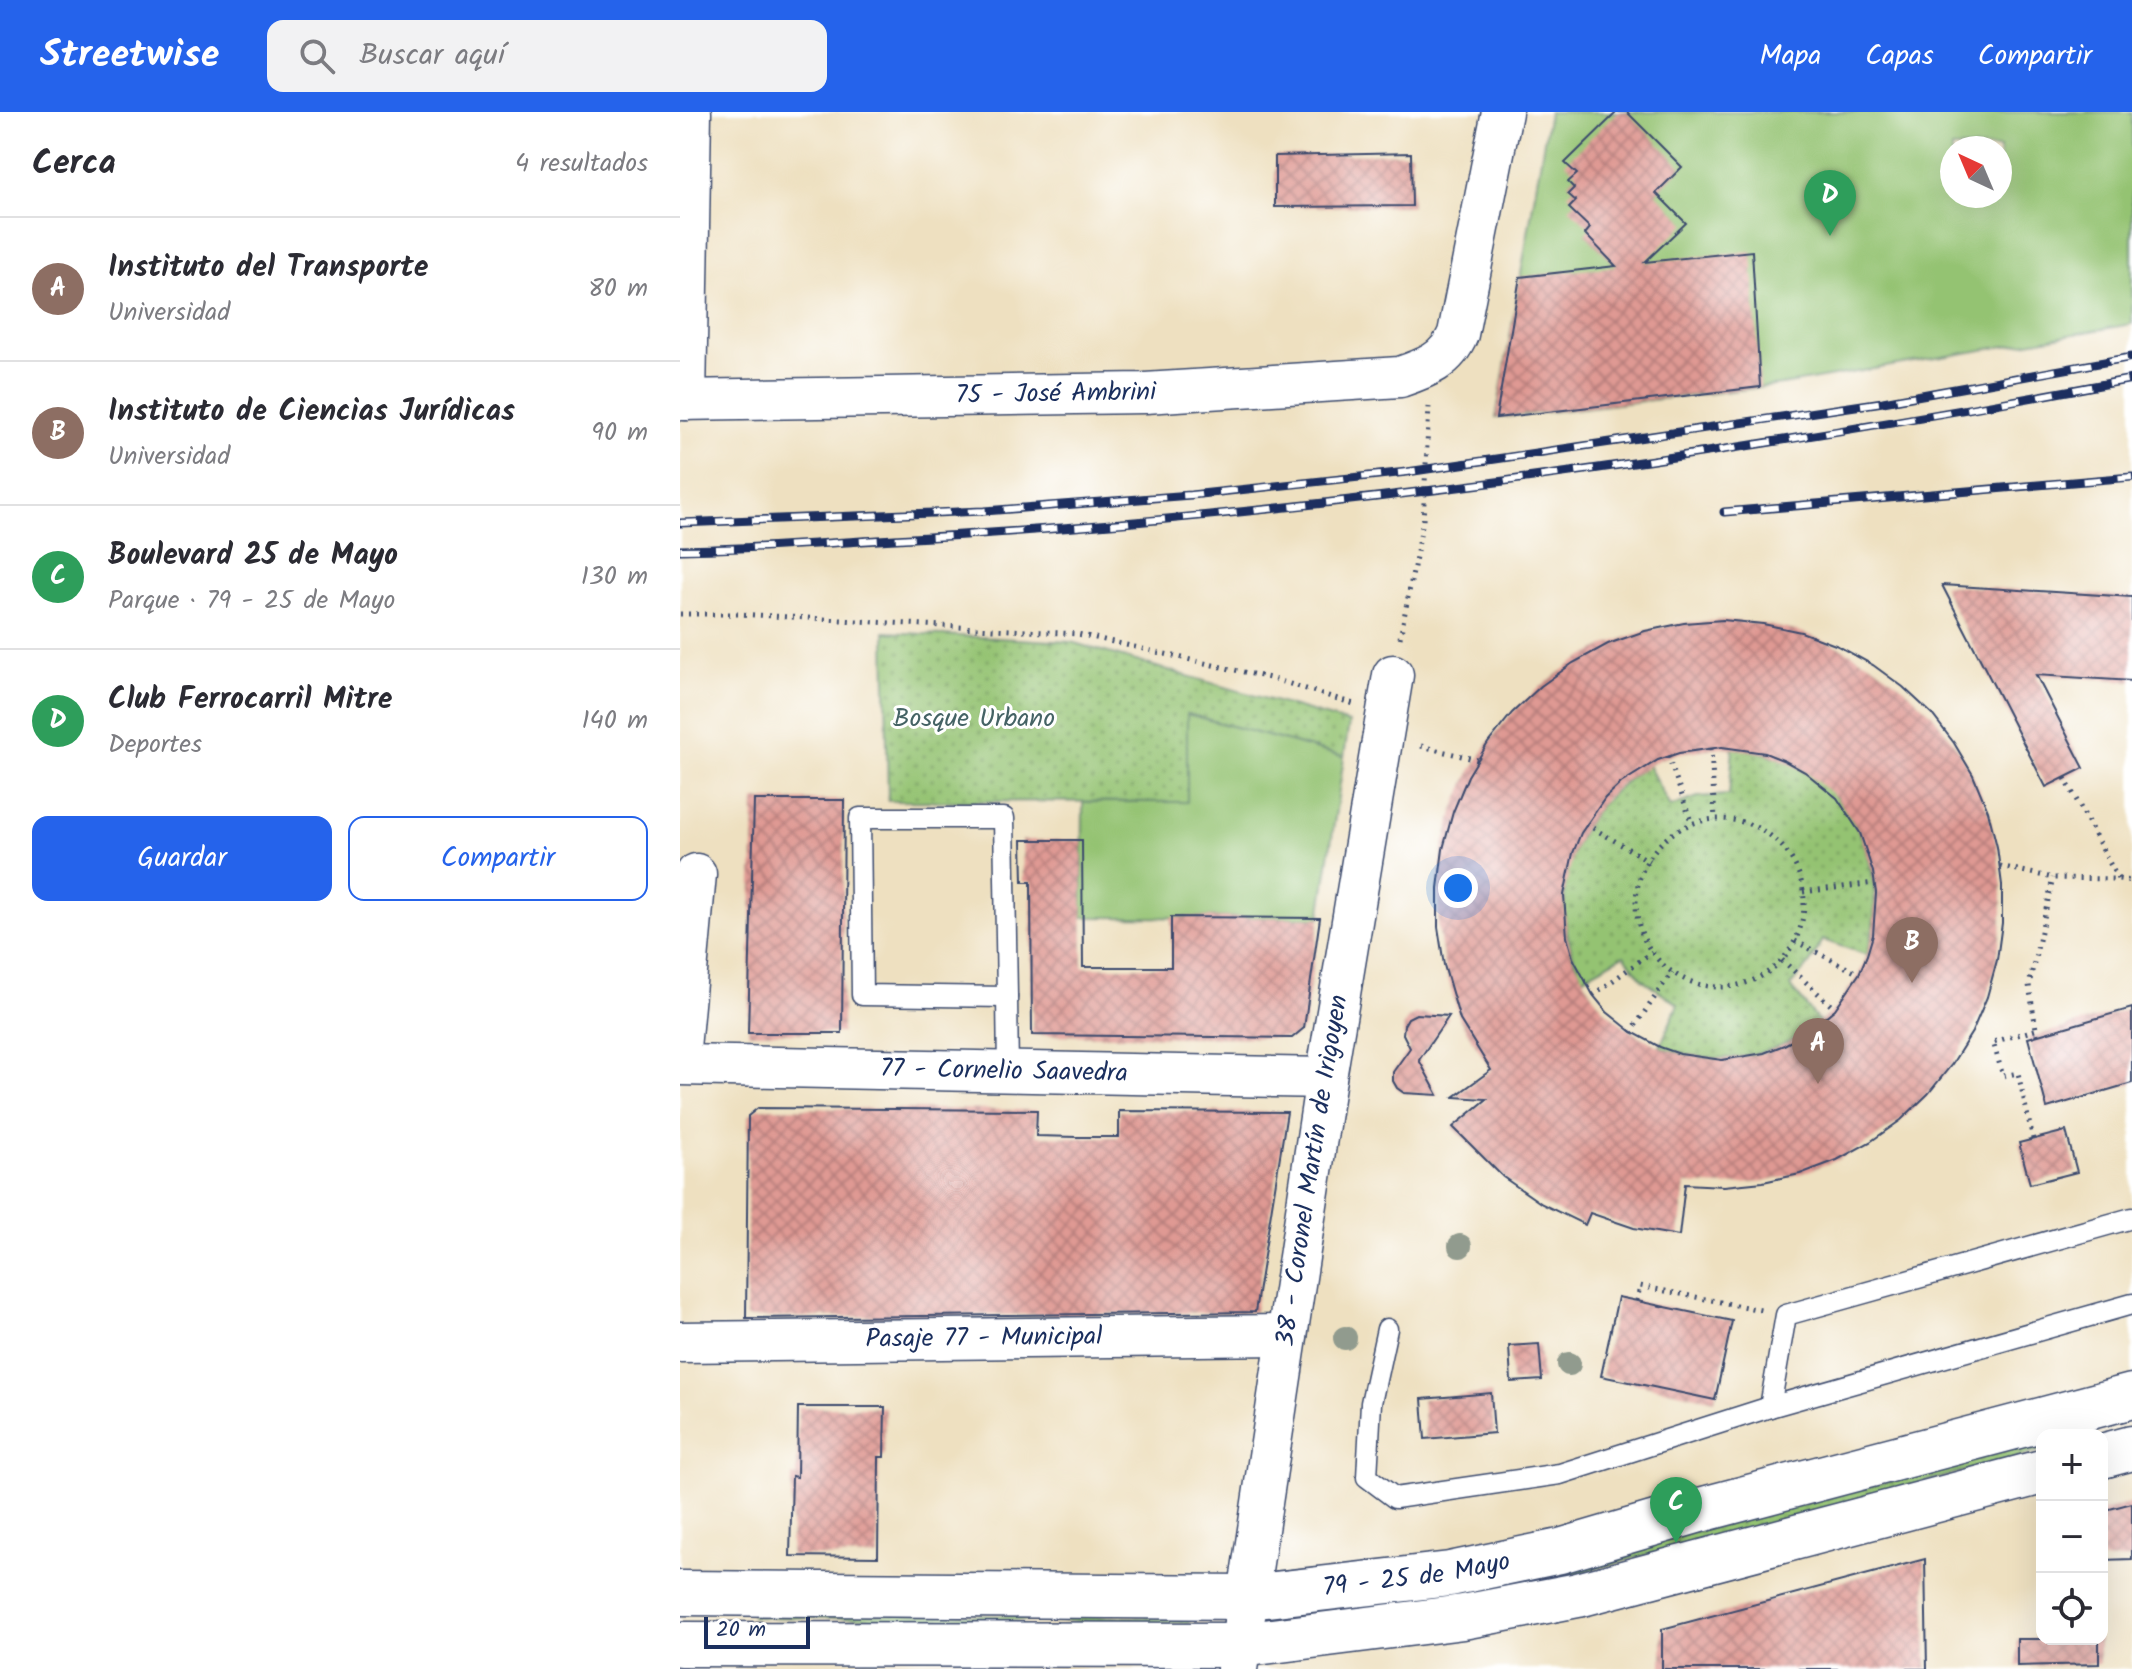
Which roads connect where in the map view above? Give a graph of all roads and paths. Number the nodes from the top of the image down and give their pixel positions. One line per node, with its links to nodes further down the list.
1 (691, 112): 4 (street)
2 (1502, 112): 3 (street)
3 (1431, 366): 4 (street, 75 - José Ambrini); 6 (path)
4 (683, 400)
5 (680, 614): 7 (path)
6 (1393, 675): 7 (street, 38 - Coronel Martín de Irigoyen)
7 (1387, 714): 36 (street, 38 - Coronel Martín de Irigoyen)
8 (1421, 746): 11 (path)
9 (1711, 748): 13 (path)
10 (1668, 756): 15 (path)
11 (1478, 760)
12 (2065, 778): 20 (path)
13 (1715, 820): 15 (path); 23 (path)
14 (1586, 824): 16 (path)
15 (1692, 824): 16 (path)
16 (1649, 861): 25 (path)
17 (2000, 866): 19 (path)
18 (696, 874): 33 (street)
19 (2053, 878): 20 (path); 37 (path)
20 (2118, 879): 21 (path)
21 (2132, 881)
22 (1875, 883): 23 (path)
23 (1803, 892): 24 (path)
24 (1795, 941): 26 (path); 28 (path)
25 (1652, 952): 27 (path); 29 (path)
26 (1782, 960): 27 (path); 31 (path)
27 (1672, 972): 32 (path)
28 (1859, 974)
29 (1593, 995)
30 (1007, 997): 30 (lane); 35 (lane)
31 (1835, 1009)
32 (1631, 1032)
33 (680, 1048)
34 (680, 1065): 35 (street, 77 - Cornelio Saavedra)
35 (1008, 1073): 36 (street, 77 - Cornelio Saavedra)
36 (1326, 1078): 43 (street, 38 - Coronel Martín de Irigoyen)
37 (2033, 1139)
38 (2132, 1218): 41 (lane)
39 (1637, 1301): 41 (path)
40 (2132, 1304): 46 (lane)
41 (1786, 1315): 46 (lane)
42 (1387, 1329): 46 (lane)
43 (1287, 1335): 44 (street, Pasaje 77 - Municipal); 51 (street, 38 - Coronel Martín de Irigoyen)
44 (680, 1342)
45 (2132, 1396): 51 (main road, 79 - 25 de Mayo)
46 (1770, 1407)
47 (2132, 1448): 48 (main road)
48 (2108, 1454)
49 (2036, 1474): 54 (main road, 79 - 25 de Mayo)
50 (680, 1593): 51 (main road, 79 - 25 de Mayo)
51 (1248, 1597): 54 (street, 38 - Coronel Martín de Irigoyen)
52 (680, 1644): 53 (main road, 79 - 25 de Mayo)
53 (957, 1657): 54 (main road, 79 - 25 de Mayo)
54 (1238, 1657)

